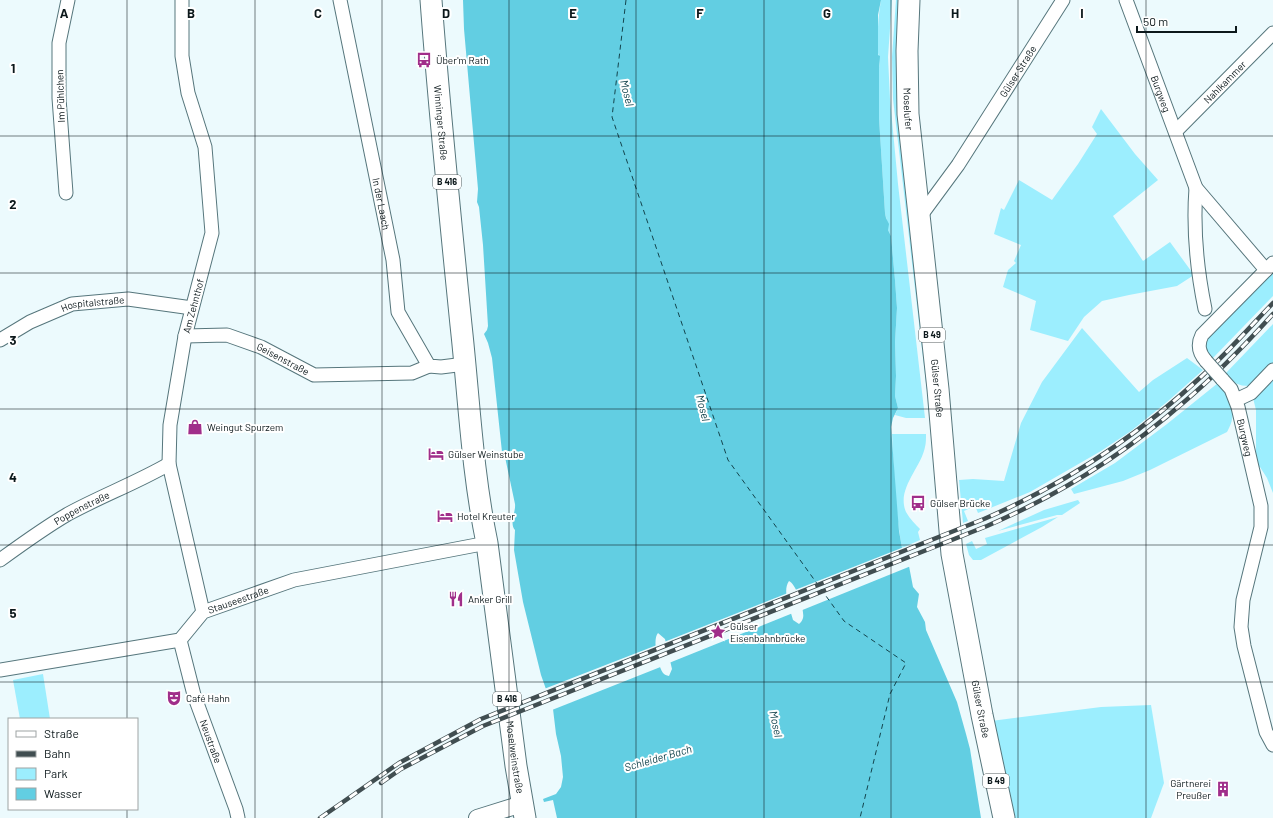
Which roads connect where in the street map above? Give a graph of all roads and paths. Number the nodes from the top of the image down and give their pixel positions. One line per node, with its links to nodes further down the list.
1 (68, 0): 11 (street, Im Pühlchen)
2 (182, 0): 14 (street, Am Zehnthof)
3 (340, 0): 19 (street, In der Laach)
4 (431, 0): 18 (main road, Winninger Straße / B 416)
5 (909, 0): 12 (main road, Moselufer / B 49)
6 (1063, 0): 12 (street, Gülser Straße)
7 (1126, 0): 9 (street, Burgweg)
8 (1273, 33): 9 (street, Nahlkammer)
9 (1176, 132): 10 (street, Burgweg)
10 (1196, 188): 13 (street, Burgweg); 15 (street, Burgweg)
11 (66, 193)
12 (920, 218): 32 (main road, Gülser Straße / B 49)
13 (1270, 267): 21 (street, Burgweg, bridge)
14 (192, 308): 16 (street, Am Zehnthof); 17 (street, Hospitalstraße)
15 (1204, 309)
16 (185, 336): 19 (street, Geisenstraße); 22 (street, Am Zehnthof)
17 (0, 340)
18 (465, 364): 19 (street); 23 (main road, Moselweinstraße / B 416)
19 (429, 366)
20 (1273, 370): 21 (street)
21 (1236, 400): 28 (street, Burgweg)
22 (169, 464): 24 (street, Poppenstraße); 25 (street, Am Zehnthof)
23 (487, 543): 25 (street, Stauseestraße); 29 (main road, Moselweinstraße / B 416)
24 (0, 560)
25 (203, 612): 26 (street, Stauseestraße)
26 (180, 640): 27 (street); 30 (street, Neustraße)
27 (0, 670)
28 (1273, 745)
29 (524, 811): 31 (street)
30 (238, 818)
31 (476, 818)
32 (1004, 818)

